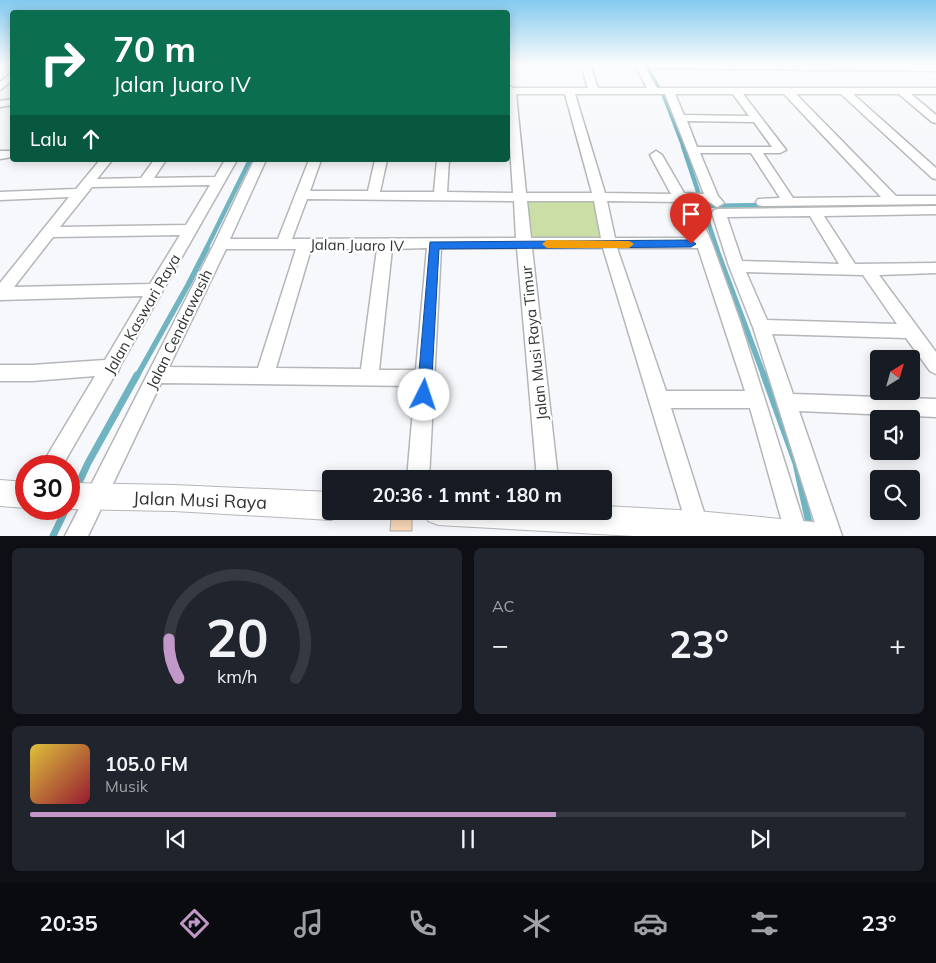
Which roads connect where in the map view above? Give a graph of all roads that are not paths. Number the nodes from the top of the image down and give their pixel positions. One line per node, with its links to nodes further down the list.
1 (510, 90): 2 (street)
2 (569, 91): 3 (street); 33 (street)
3 (594, 91): 4 (street)
4 (662, 91): 5 (street); 12 (street)
5 (736, 91): 6 (street); 13 (street)
6 (788, 91): 7 (street); 36 (street)
7 (801, 91): 8 (street)
8 (844, 91): 9 (street); 25 (street)
9 (901, 91): 10 (street); 14 (street)
10 (936, 91)
11 (510, 93): 32 (street, Jalan Musi Raya Timur)
12 (681, 118): 13 (street); 15 (street)
13 (757, 119): 16 (street)
14 (936, 120)
15 (693, 150): 16 (street); 39 (street)
16 (755, 151): 38 (street)
17 (656, 155): 34 (street)
18 (104, 162): 28 (street)
19 (159, 162): 27 (street)
20 (230, 162): 26 (street, Jalan Kaswari Raya)
21 (259, 162): 44 (street, Jalan Cendrawasih)
22 (314, 162): 29 (street)
23 (381, 162): 31 (street)
24 (443, 162): 30 (street)
25 (936, 176)
26 (219, 181): 27 (street); 42 (street, Jalan Kaswari Raya)
27 (145, 182): 28 (street)
28 (85, 188): 35 (street); 43 (street)
29 (302, 195): 31 (street); 45 (street)
30 (440, 195): 31 (street); 32 (street)
31 (373, 196)
32 (520, 196): 33 (street); 47 (street, Jalan Musi Raya Timur)
33 (600, 197): 34 (street); 48 (street)
34 (685, 197): 39 (street); 49 (street)
35 (2, 198)
36 (892, 200): 37 (street); 38 (street)
37 (936, 200)
38 (789, 201): 39 (street)
39 (715, 204): 41 (street); 52 (street)
40 (936, 210): 41 (street)
41 (814, 212): 54 (street)
42 (189, 230): 43 (street); 56 (street, Jalan Kaswari Raya)
43 (50, 232): 57 (street)
44 (221, 244): 45 (street, Jalan Juaro IV); 63 (street, Jalan Cendrawasih)
45 (283, 244): 46 (street, Jalan Juaro IV)
46 (304, 244): 50 (street, Jalan Juaro IV); 64 (street)
47 (524, 244): 48 (street, Jalan Juaro IV); 51 (street, Jalan Juaro IV); 73 (street, Jalan Musi Raya Timur)
48 (609, 244): 49 (street, Jalan Juaro IV); 67 (street)
49 (698, 244): 68 (street)
50 (386, 245): 51 (street, Jalan Juaro IV); 65 (street)
51 (434, 245): 66 (street)
52 (736, 266): 54 (street); 58 (street)
53 (936, 268): 55 (street)
54 (850, 269): 55 (street)
55 (867, 270): 59 (street)
56 (154, 290): 57 (street); 61 (street, Jalan Kaswari Raya)
57 (0, 293)
58 (761, 327): 59 (street); 69 (street)
59 (910, 331): 60 (street)
60 (936, 366)
61 (112, 367): 62 (street); 71 (street, Jalan Kaswari Raya)
62 (0, 373)
63 (157, 375): 64 (street); 76 (street, Jalan Cendrawasih)
64 (265, 375): 65 (street)
65 (369, 377): 66 (street)
66 (425, 378): 72 (street)
67 (659, 399): 68 (street); 79 (street)
68 (757, 400): 80 (street)
69 (787, 402): 70 (street); 82 (street)
70 (936, 408)
71 (58, 455)
72 (419, 470)
73 (547, 470)
74 (0, 494): 75 (street)
75 (15, 495)
76 (83, 496): 77 (street, Jalan Musi Raya); 81 (street, Jalan Cendrawasih)
77 (322, 506)
78 (552, 521): 79 (street)
79 (697, 525): 80 (street)
80 (804, 534)
81 (76, 536)
82 (831, 536)

